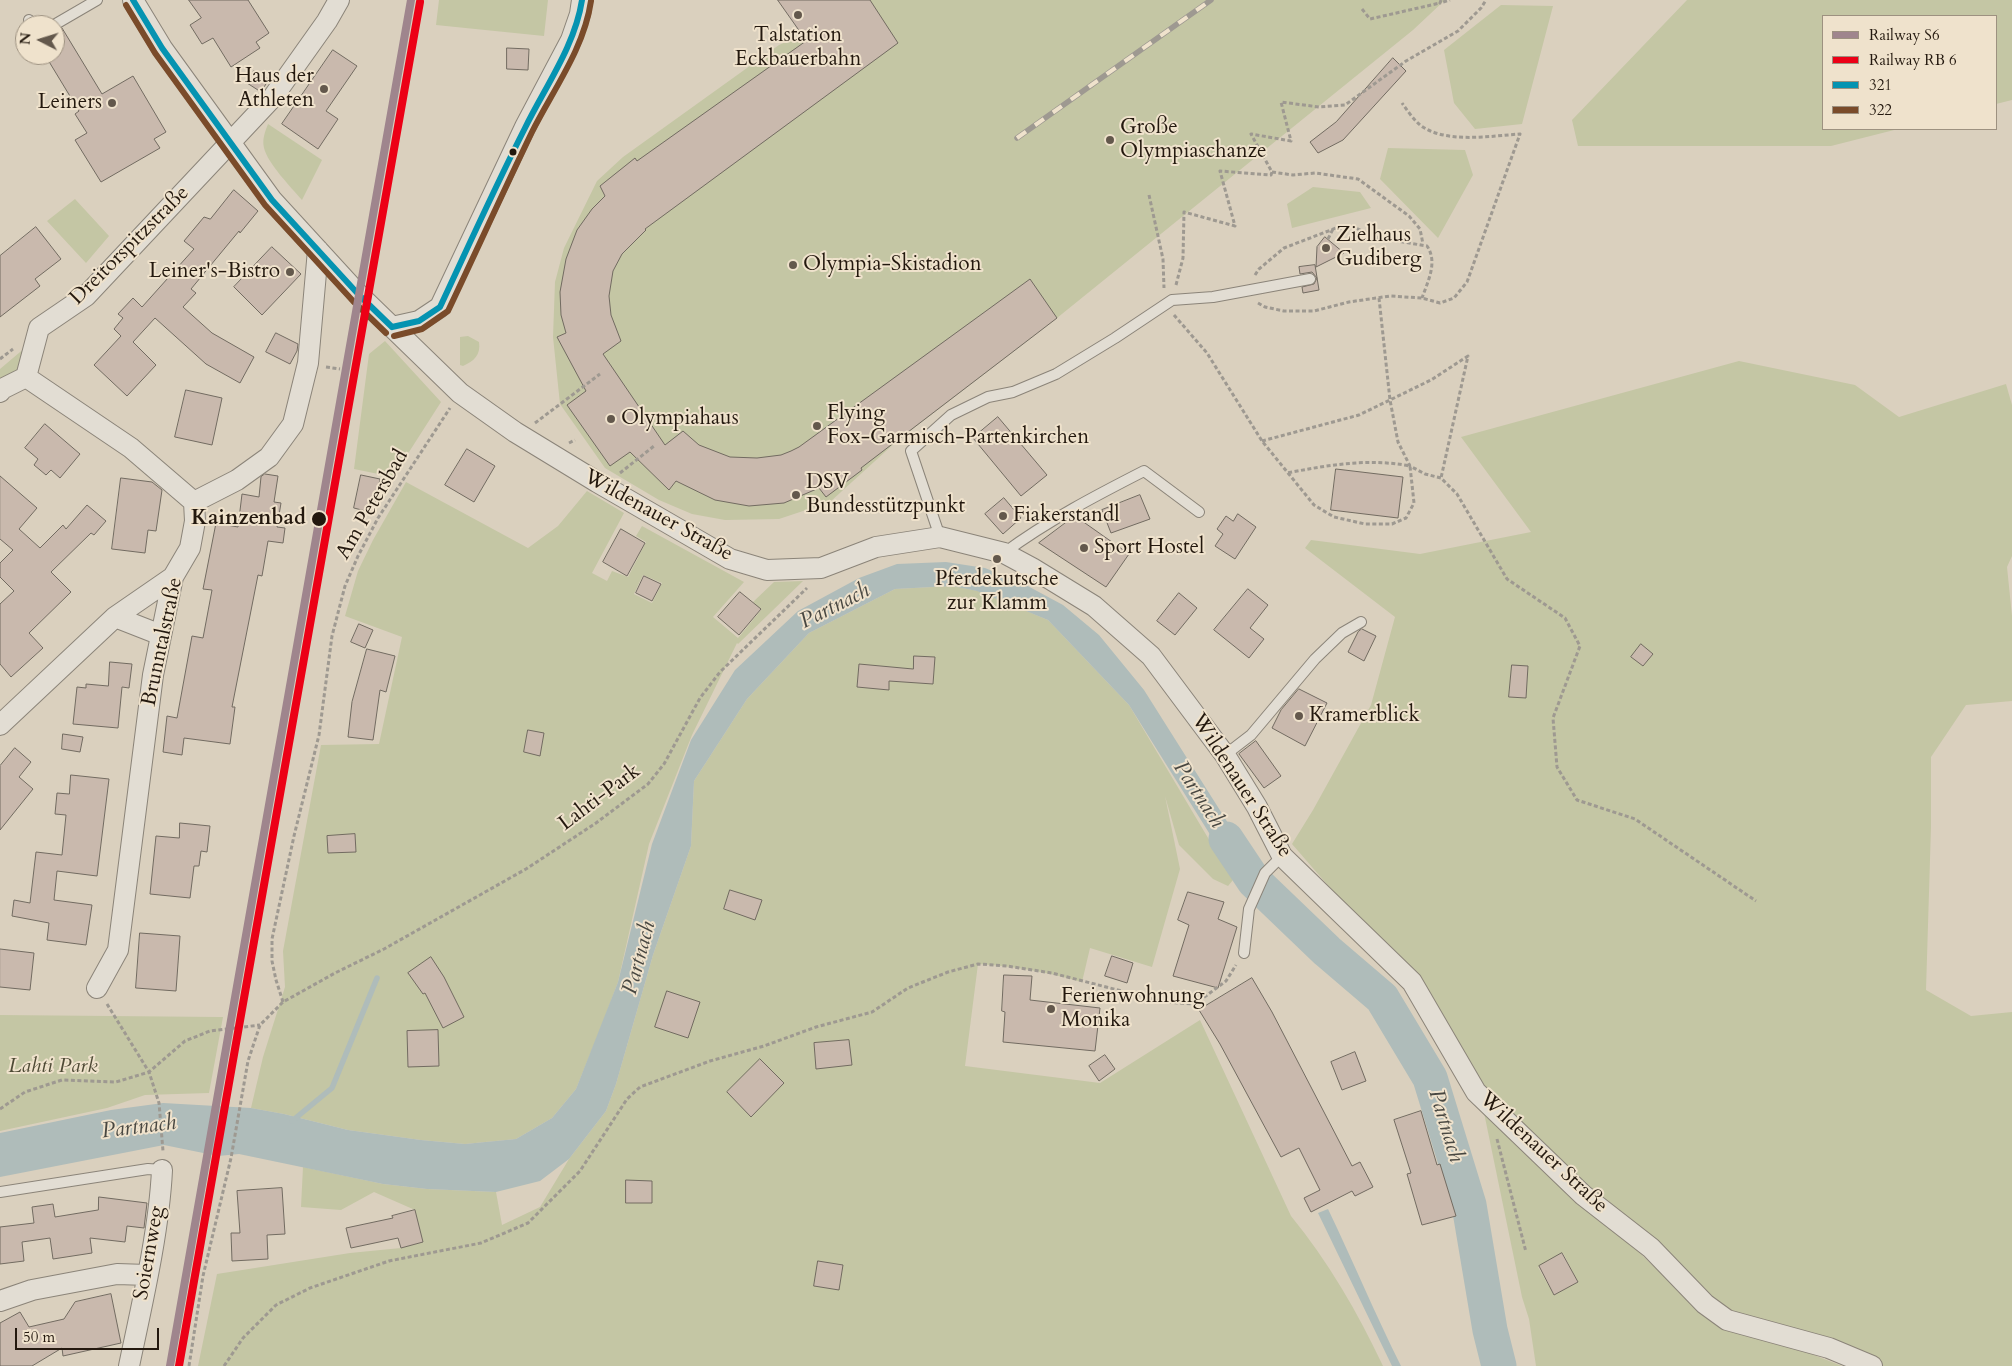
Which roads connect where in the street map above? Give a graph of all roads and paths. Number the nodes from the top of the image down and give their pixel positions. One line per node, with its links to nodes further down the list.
1 (97, 0): 9 (lane)
2 (133, 0): 11 (street, Wildenauer Straße)
3 (339, 0): 11 (street, Dreitorspitzstraße)
4 (582, 0): 23 (street)
5 (1450, 0): 7 (path)
6 (1486, 0): 12 (path)
7 (1440, 1): 8 (path)
8 (1362, 9)
9 (65, 19)
10 (1402, 103): 21 (path)
11 (230, 142): 17 (street, Wildenauer Straße); 27 (street, Dreitorspitzstraße)
12 (1272, 172): 16 (path); 22 (path)
13 (1149, 196): 22 (path)
14 (1333, 231): 15 (path); 16 (path); 19 (path)
15 (1328, 239)
16 (1423, 244): 21 (path)
17 (318, 250): 23 (street, Wildenauer Straße); 38 (street)
18 (1310, 279): 19 (lane)
19 (1244, 292): 20 (path); 22 (lane)
20 (1379, 298): 21 (path); 30 (path)
21 (1422, 298)
22 (1168, 302): 32 (path); 40 (lane)
23 (392, 327): 29 (street, Wildenauer Straße)
24 (331, 367): 25 (path)
25 (340, 369)
26 (600, 374): 31 (path)
27 (26, 377): 28 (street); 38 (street)
28 (1, 390)
29 (460, 393): 31 (street, Wildenauer Straße); 53 (path, Am Petersbad)
30 (1390, 400): 32 (path); 35 (path); 37 (path)
31 (520, 435): 42 (street, Wildenauer Straße)
32 (1262, 441): 36 (path)
33 (654, 446): 34 (path)
34 (637, 458)
35 (1410, 466): 36 (path); 36 (path); 37 (path)
36 (1287, 473)
37 (1441, 478): 50 (path)
38 (194, 502): 43 (street, Brunntalstraße)
39 (1198, 512): 41 (lane)
40 (940, 536): 41 (street, Wildenauer Straße); 42 (street, Wildenauer Straße)
41 (1004, 553): 48 (street, Wildenauer Straße)
42 (821, 568): 53 (path, Lahti-Park)
43 (173, 577): 44 (street); 46 (street, Brunntalstraße)
44 (115, 617): 46 (street); 47 (street)
45 (1361, 622): 48 (lane)
46 (161, 635): 52 (street, Brunntalstraße)
47 (0, 724)
48 (1225, 755): 49 (street, Wildenauer Straße)
49 (1282, 856): 51 (lane); 67 (street, Wildenauer Straße)
50 (1756, 901)
51 (1244, 953): 66 (path)
52 (97, 988): 55 (path)
53 (283, 1002): 54 (path)
54 (260, 1025): 55 (path); 65 (path)
55 (149, 1072): 56 (path); 58 (path)
56 (0, 1109)
57 (1496, 1138): 61 (path)
58 (163, 1146)
59 (162, 1170): 60 (lane); 62 (street, Soiernweg)
60 (0, 1192)
61 (1526, 1252)
62 (147, 1274): 63 (street); 64 (street, Soiernweg)
63 (0, 1301)
64 (129, 1366)
65 (189, 1366)
66 (224, 1366)
67 (1872, 1366)

